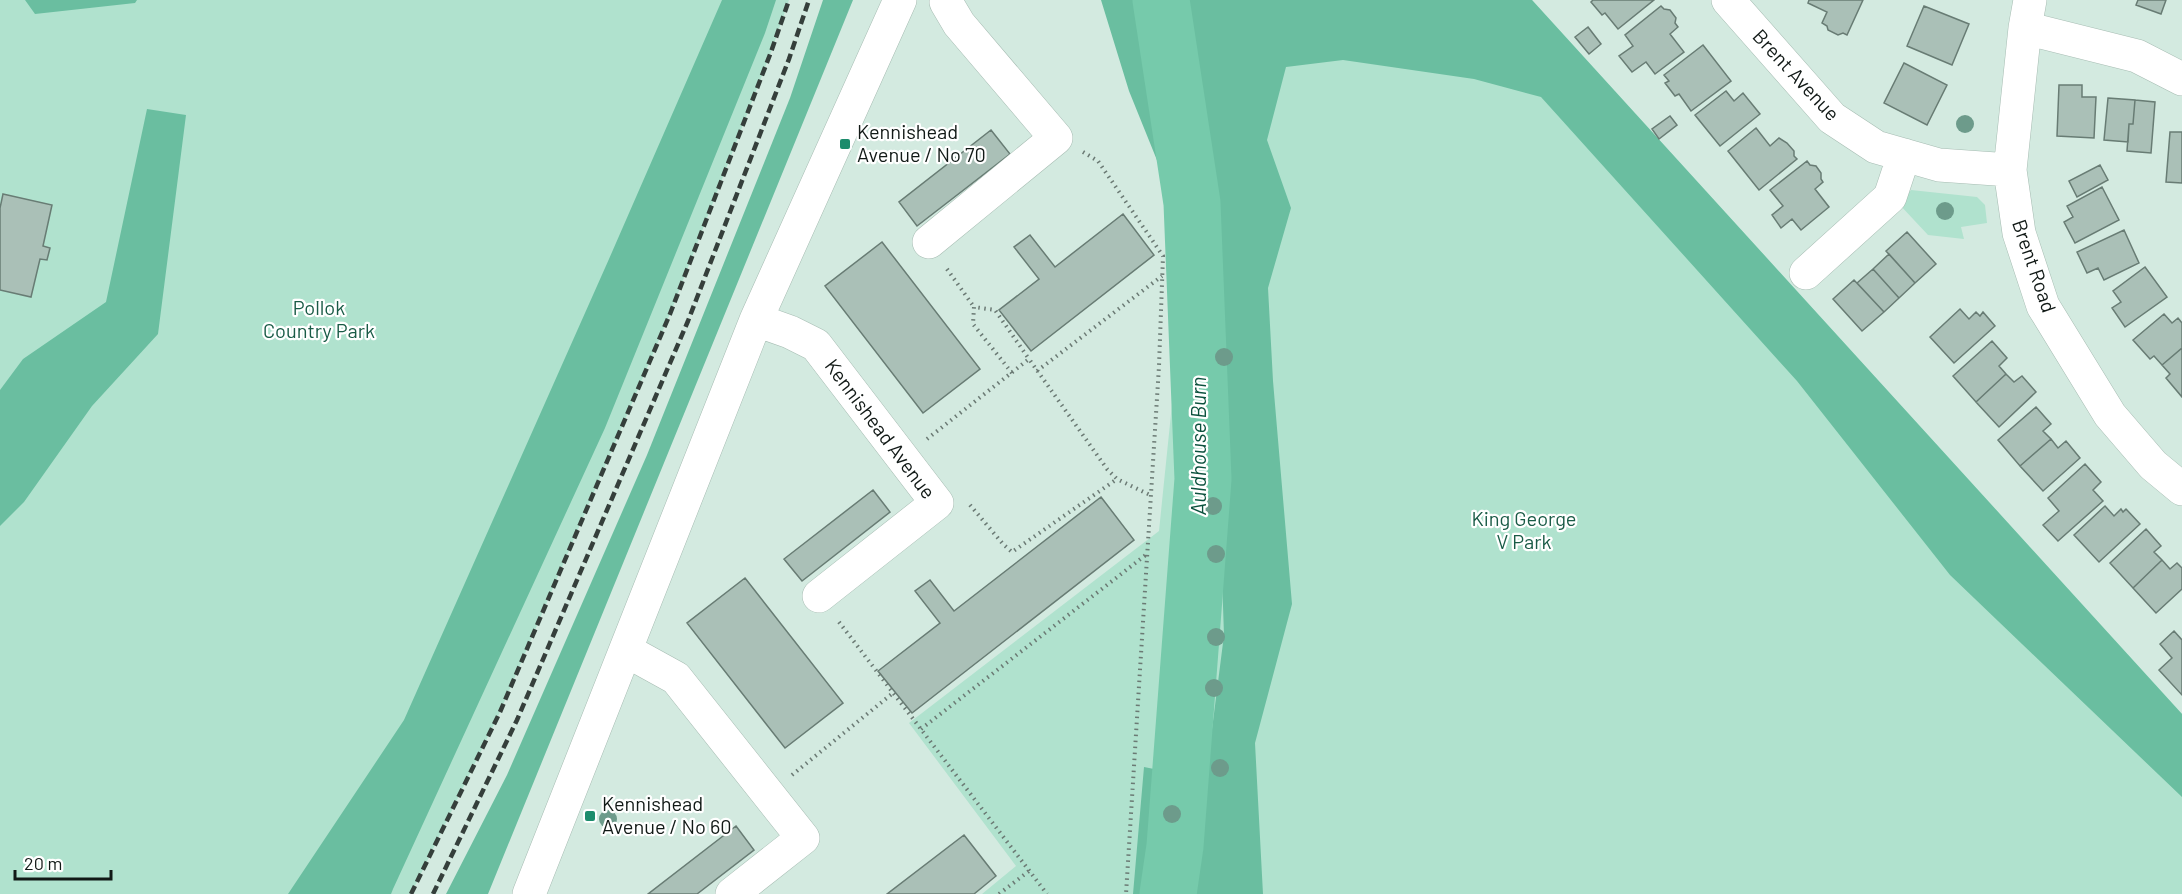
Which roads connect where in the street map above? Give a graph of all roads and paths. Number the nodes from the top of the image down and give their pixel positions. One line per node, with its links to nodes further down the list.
1 (900, 0): 13 (street)
2 (1728, 0): 7 (street, Brent Avenue)
3 (939, 1): 6 (street)
4 (2028, 14): 5 (street); 8 (street, Brent Road)
5 (2182, 79)
6 (1056, 138): 9 (street); 11 (path)
7 (1904, 155): 8 (street, Brent Avenue); 10 (street)
8 (2010, 170): 19 (street, Brent Road)
9 (929, 242): 12 (path)
10 (1806, 273)
11 (1162, 276): 15 (path); 20 (path)
12 (974, 308): 14 (path); 16 (path)
13 (756, 320): 17 (street, Kennishead Avenue); 24 (street)
14 (1029, 359): 15 (path); 16 (path)
15 (1037, 371): 18 (path)
16 (1012, 373): 17 (path)
17 (903, 458): 21 (street, Kennishead Avenue)
18 (1117, 479): 20 (path); 21 (path)
19 (2182, 489)
20 (1150, 495): 22 (path)
21 (937, 503): 23 (street, Kennishead Avenue)
22 (1147, 554): 26 (path); 33 (path)
23 (819, 596): 25 (path)
24 (627, 651): 27 (street); 29 (street)
25 (893, 693): 26 (path); 27 (path)
26 (921, 729): 28 (path)
27 (768, 795): 30 (street)
28 (1029, 871): 31 (path); 32 (path)
29 (529, 894)
30 (732, 894)
31 (999, 894)
32 (1047, 894)
33 (1126, 894)

